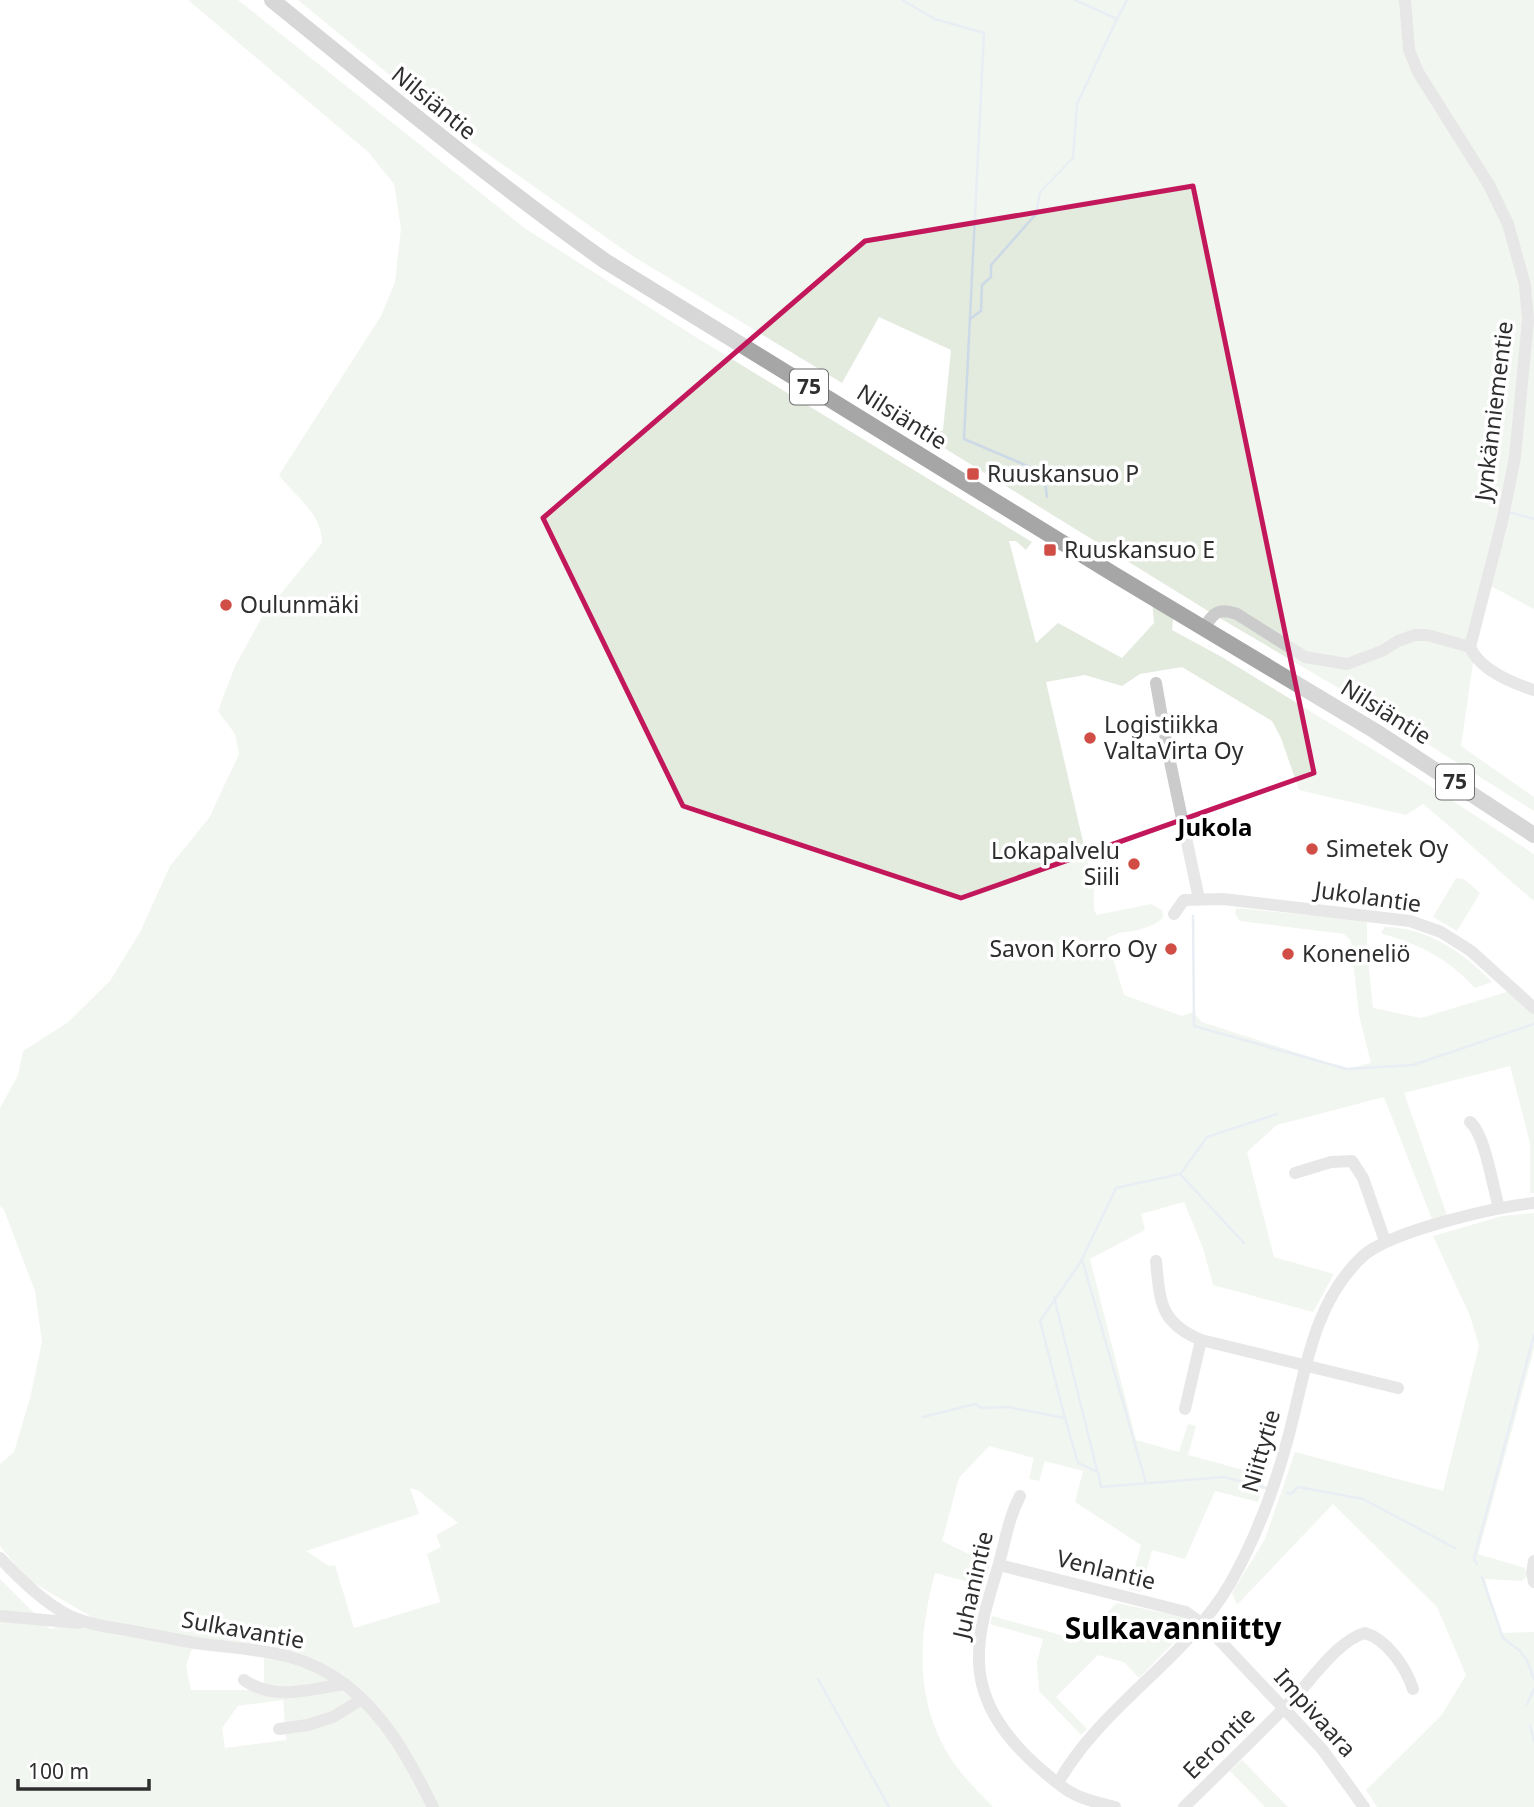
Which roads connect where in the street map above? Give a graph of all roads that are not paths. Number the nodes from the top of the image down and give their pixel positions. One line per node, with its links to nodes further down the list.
1 (272, 0): 4 (main road, Nilsiäntie / 75)
2 (1405, 0): 3 (street, Jynkänniementie)
3 (1530, 358): 5 (street, Jynkänniementie)
4 (1203, 629): 5 (street); 8 (main road, Nilsiäntie / 75)
5 (1470, 647): 7 (street)
6 (1156, 683): 9 (street)
7 (1534, 690)
8 (1534, 835)
9 (1199, 899): 10 (street); 11 (street, Jukolantie)
10 (1174, 914)
11 (1534, 1008)
12 (1470, 1122): 15 (street)
13 (1295, 1173): 16 (street)
14 (1534, 1203): 15 (street, Niittytie)
15 (1499, 1208): 16 (street, Niittytie)
16 (1385, 1241): 19 (street, Niittytie)
17 (1156, 1261): 18 (street)
18 (1201, 1340): 19 (street); 21 (street)
19 (1307, 1366): 20 (street); 28 (street, Niittytie)
20 (1398, 1388)
21 (1185, 1409)
22 (1020, 1496): 25 (street, Juhanintie)
23 (0, 1558): 29 (street, Sulkavantie)
24 (1534, 1561): 26 (street)
25 (999, 1564): 28 (street, Venlantie); 36 (street, Juhanintie)
26 (1534, 1581)
27 (0, 1616): 29 (street)
28 (1201, 1622): 34 (street, Impivaara); 36 (street, Niittytie)
29 (89, 1624): 31 (street, Sulkavantie)
30 (244, 1680): 31 (street)
31 (345, 1684): 33 (street, Sulkavantie)
32 (1413, 1689): 34 (street, Eerontie)
33 (362, 1699): 35 (street); 37 (street, Sulkavantie)
34 (1284, 1709): 39 (street, Eerontie); 40 (street, Impivaara)
35 (279, 1729)
36 (1058, 1783): 38 (street)
37 (433, 1807)
38 (1115, 1807)
39 (1184, 1807)
40 (1364, 1807)

